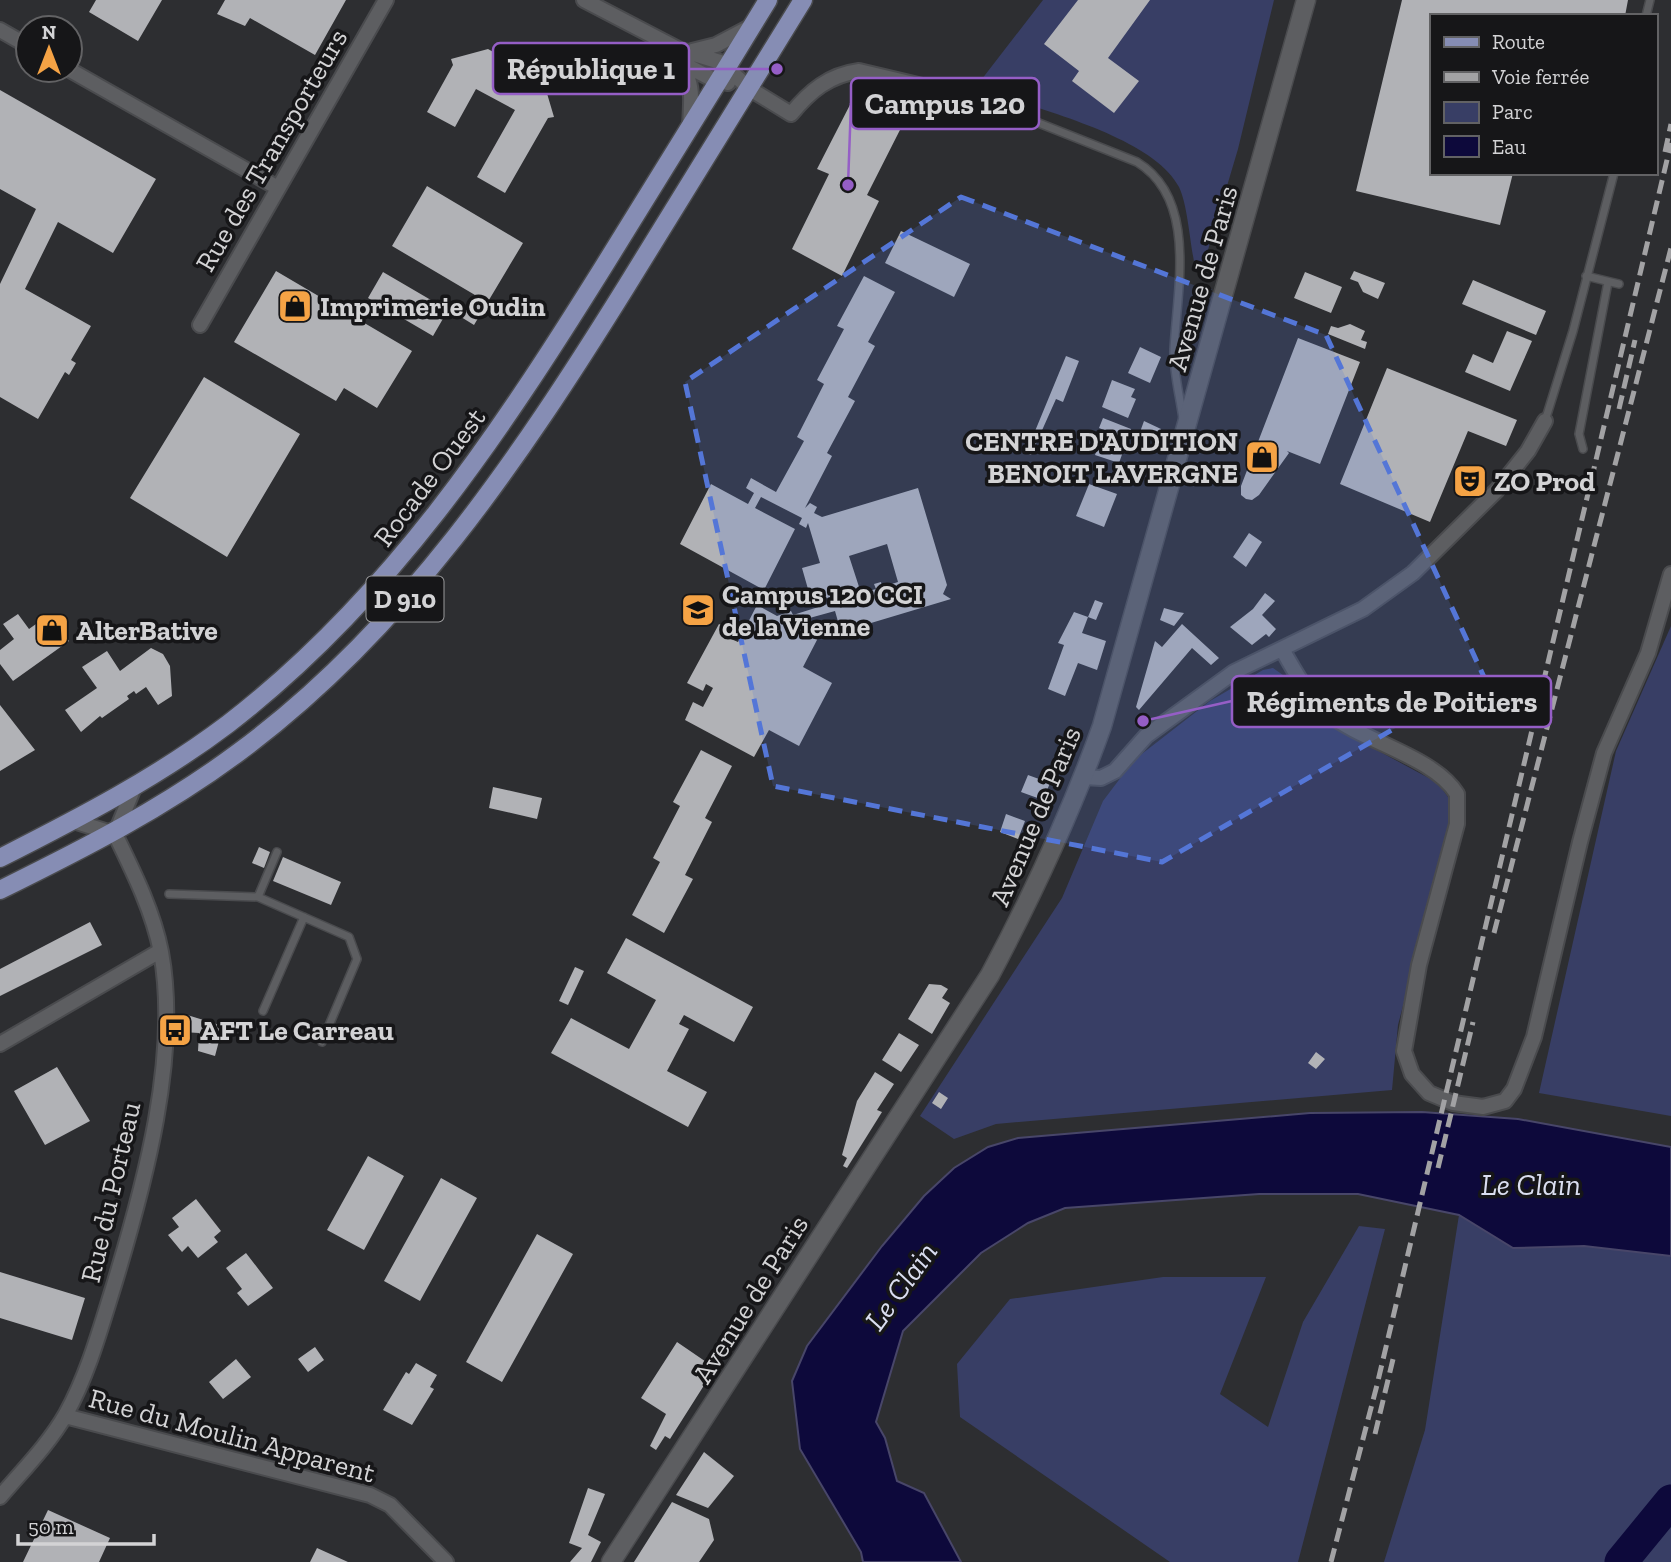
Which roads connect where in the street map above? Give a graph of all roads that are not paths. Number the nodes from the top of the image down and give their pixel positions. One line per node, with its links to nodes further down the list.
1 (386, 0): 16 (street, Rue des Transporteurs)
2 (584, 0): 7 (street)
3 (768, 0): 6 (main road, Rocade Ouest / D 910)
4 (803, 0): 12 (main road, D 910)
5 (1306, 0): 22 (main road, Avenue de Paris)
6 (752, 26): 8 (street); 10 (main road, Rocade Ouest / D 910)
7 (645, 33): 8 (street); 9 (street)
8 (692, 51): 10 (street)
9 (680, 62): 10 (street); 14 (street)
10 (722, 74): 12 (street); 14 (main road, Rocade Ouest / D 910)
11 (84, 78): 16 (street)
12 (750, 89): 13 (street); 29 (main road, D 910)
13 (1016, 114): 22 (lane)
14 (690, 126): 27 (main road, Rocade Ouest / D 910)
15 (1613, 175): 17 (lane)
16 (278, 188): 20 (street, Rue des Transporteurs)
17 (1586, 276): 18 (lane); 21 (lane)
18 (1608, 282): 19 (lane); 23 (lane)
19 (1619, 284)
20 (200, 325)
21 (1545, 421): 25 (street)
22 (1185, 437): 26 (main road, Avenue de Paris)
23 (1583, 449)
24 (1671, 574): 25 (street)
25 (1283, 650): 26 (street)
26 (1084, 777): 43 (main road, Avenue de Paris)
27 (135, 785): 28 (main road, Rocade Ouest / D 910); 29 (street)
28 (74, 821): 29 (street); 31 (main road, Rocade Ouest / D 910)
29 (115, 834): 32 (main road, D 910); 36 (street, Rue du Porteau)
30 (277, 852): 34 (lane)
31 (0, 858)
32 (0, 890)
33 (169, 894): 34 (lane)
34 (258, 897): 35 (lane)
35 (304, 917): 37 (lane); 38 (lane)
36 (160, 951): 39 (street); 40 (street, Rue du Porteau)
37 (263, 1011)
38 (322, 1042)
39 (0, 1044)
40 (65, 1416): 41 (street, Rue du Porteau); 42 (street, Rue du Moulin Apparent)
41 (0, 1497)
42 (446, 1562)
43 (611, 1562)

